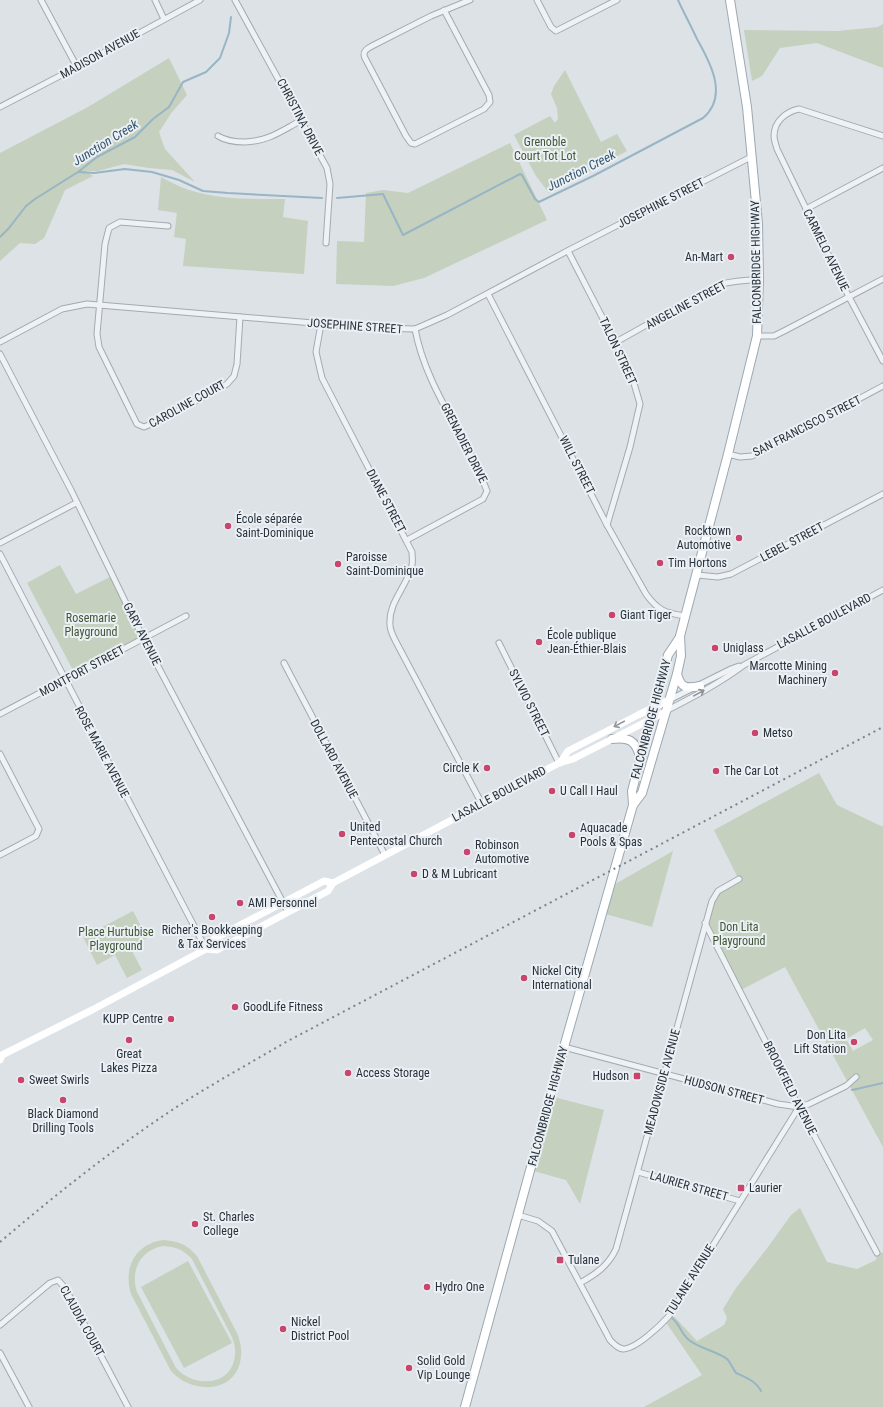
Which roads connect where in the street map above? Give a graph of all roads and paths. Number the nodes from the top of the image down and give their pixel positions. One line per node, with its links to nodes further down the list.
1 (41, 0): 11 (street)
2 (155, 0): 10 (street)
3 (200, 0): 10 (street, MADISON AVENUE)
4 (235, 0): 13 (street, CHRISTINA DRIVE)
5 (470, 0): 9 (street)
6 (537, 0): 7 (street)
7 (617, 0)
8 (730, 0): 16 (main road, FALCONBRIDGE HIGHWAY)
9 (444, 10): 9 (street)
10 (164, 19): 11 (street, MADISON AVENUE)
11 (77, 67): 12 (street, MADISON AVENUE)
12 (0, 107)
13 (302, 120): 14 (street); 20 (street, CHRISTINA DRIVE)
14 (218, 136)
15 (883, 136): 18 (street, CARMELO AVENUE)
16 (751, 157): 21 (street, JOSEPHINE STREET); 23 (main road, FALCONBRIDGE HIGHWAY)
17 (883, 168): 18 (street)
18 (806, 209): 25 (street, CARMELO AVENUE)
19 (168, 226): 26 (street)
20 (326, 243)
21 (568, 251): 24 (street, JOSEPHINE STREET); 32 (street, TALON STREET)
22 (883, 278): 25 (street)
23 (759, 280): 30 (main road, FALCONBRIDGE HIGHWAY); 32 (street, ANGELINE STREET)
24 (488, 294): 29 (street, JOSEPHINE STREET); 39 (street, WILL STREET)
25 (849, 297): 30 (street); 34 (street, CARMELO AVENUE)
26 (100, 304): 27 (street, JOSEPHINE STREET); 27 (street, CAROLINE COURT); 31 (street, JOSEPHINE STREET)
27 (240, 317): 28 (street, JOSEPHINE STREET)
28 (321, 324): 29 (street, JOSEPHINE STREET); 40 (street, DIANE STREET)
29 (415, 329): 40 (street, GRENADIER DRIVE)
30 (757, 336): 36 (main road, FALCONBRIDGE HIGHWAY)
31 (0, 342)
32 (616, 342): 39 (street, TALON STREET)
33 (0, 354): 38 (street, GARY AVENUE)
34 (883, 361)
35 (883, 386): 36 (street, SAN FRANCISCO STREET)
36 (728, 454): 43 (main road, FALCONBRIDGE HIGHWAY)
37 (883, 494): 43 (street, LEBEL STREET)
38 (76, 503): 41 (street); 48 (street, GARY AVENUE)
39 (607, 525): 46 (street, WILL STREET)
40 (407, 540): 64 (street, DIANE STREET)
41 (0, 543)
42 (0, 554): 53 (street, ROSE MARIE AVENUE)
43 (697, 575): 46 (main road, FALCONBRIDGE HIGHWAY)
44 (883, 590): 51 (street, LASALLE BOULEVARD)
45 (186, 616): 48 (street, MONTFORT STREET)
46 (685, 616): 47 (main road, FALCONBRIDGE HIGHWAY)
47 (680, 636): 52 (main road, FALCONBRIDGE HIGHWAY); 56 (main road, FALCONBRIDGE HIGHWAY)
48 (143, 638): 53 (street, MONTFORT STREET); 70 (street, GARY AVENUE)
49 (499, 643): 63 (street, SYLVIO STREET)
50 (284, 663): 67 (street, DOLLARD AVENUE)
51 (744, 665): 54 (street, LASALLE BOULEVARD); 57 (street, LASALLE BOULEVARD, one-way to 51)
52 (677, 674): 54 (main road); 55 (main road, FALCONBRIDGE HIGHWAY)
53 (65, 680): 58 (street, MONTFORT STREET); 73 (street, ROSE MARIE AVENUE)
54 (700, 686): 55 (street, LASALLE BOULEVARD)
55 (668, 700): 56 (main road, LASALLE BOULEVARD); 57 (main road, FALCONBRIDGE HIGHWAY)
56 (654, 707): 59 (main road, FALCONBRIDGE HIGHWAY); 63 (main road, LASALLE BOULEVARD, one-way to 63)
57 (665, 712): 59 (main road, LASALLE BOULEVARD); 65 (main road, FALCONBRIDGE HIGHWAY)
58 (0, 714)
59 (651, 718): 60 (main road, LASALLE BOULEVARD); 62 (main road, FALCONBRIDGE HIGHWAY)
60 (612, 739): 62 (main road); 63 (main road, LASALLE BOULEVARD)
61 (0, 754): 66 (street)
62 (640, 758): 65 (main road, FALCONBRIDGE HIGHWAY)
63 (559, 763): 64 (main road, LASALLE BOULEVARD)
64 (482, 804): 67 (main road, LASALLE BOULEVARD)
65 (633, 806): 74 (main road, FALCONBRIDGE HIGHWAY)
66 (0, 855)
67 (385, 855): 69 (main road, LASALLE BOULEVARD)
68 (739, 879): 72 (street, MEADOWSIDE AVENUE)
69 (333, 883): 70 (main road, LASALLE BOULEVARD); 71 (main road, LASALLE BOULEVARD)
70 (283, 902): 71 (street, GARY AVENUE); 73 (main road, LASALLE BOULEVARD)
71 (288, 912): 73 (main road, LASALLE BOULEVARD)
72 (705, 923): 76 (street, MEADOWSIDE AVENUE); 78 (street, BROOKFIELD AVENUE)
73 (206, 949): 75 (main road, LASALLE BOULEVARD)
74 (564, 1047): 76 (street, HUDSON STREET); 81 (main road, FALCONBRIDGE HIGHWAY)
75 (1, 1056)
76 (664, 1074): 78 (street, HUDSON STREET); 79 (street, MEADOWSIDE AVENUE)
77 (856, 1077): 78 (street, HUDSON STREET)
78 (799, 1107): 80 (street, TULANE AVENUE); 82 (street, BROOKFIELD AVENUE)
79 (638, 1172): 80 (street, LAURIER STREET); 83 (street, MEADOWSIDE AVENUE)
80 (740, 1201): 83 (street, TULANE AVENUE)
81 (518, 1215): 83 (street, TULANE AVENUE); 88 (main road, FALCONBRIDGE HIGHWAY)
82 (877, 1253)
83 (580, 1283)
84 (0, 1325): 87 (street, CLAUDIA COURT)
85 (0, 1353): 86 (street)
86 (28, 1407)
87 (128, 1407)
88 (466, 1407)

